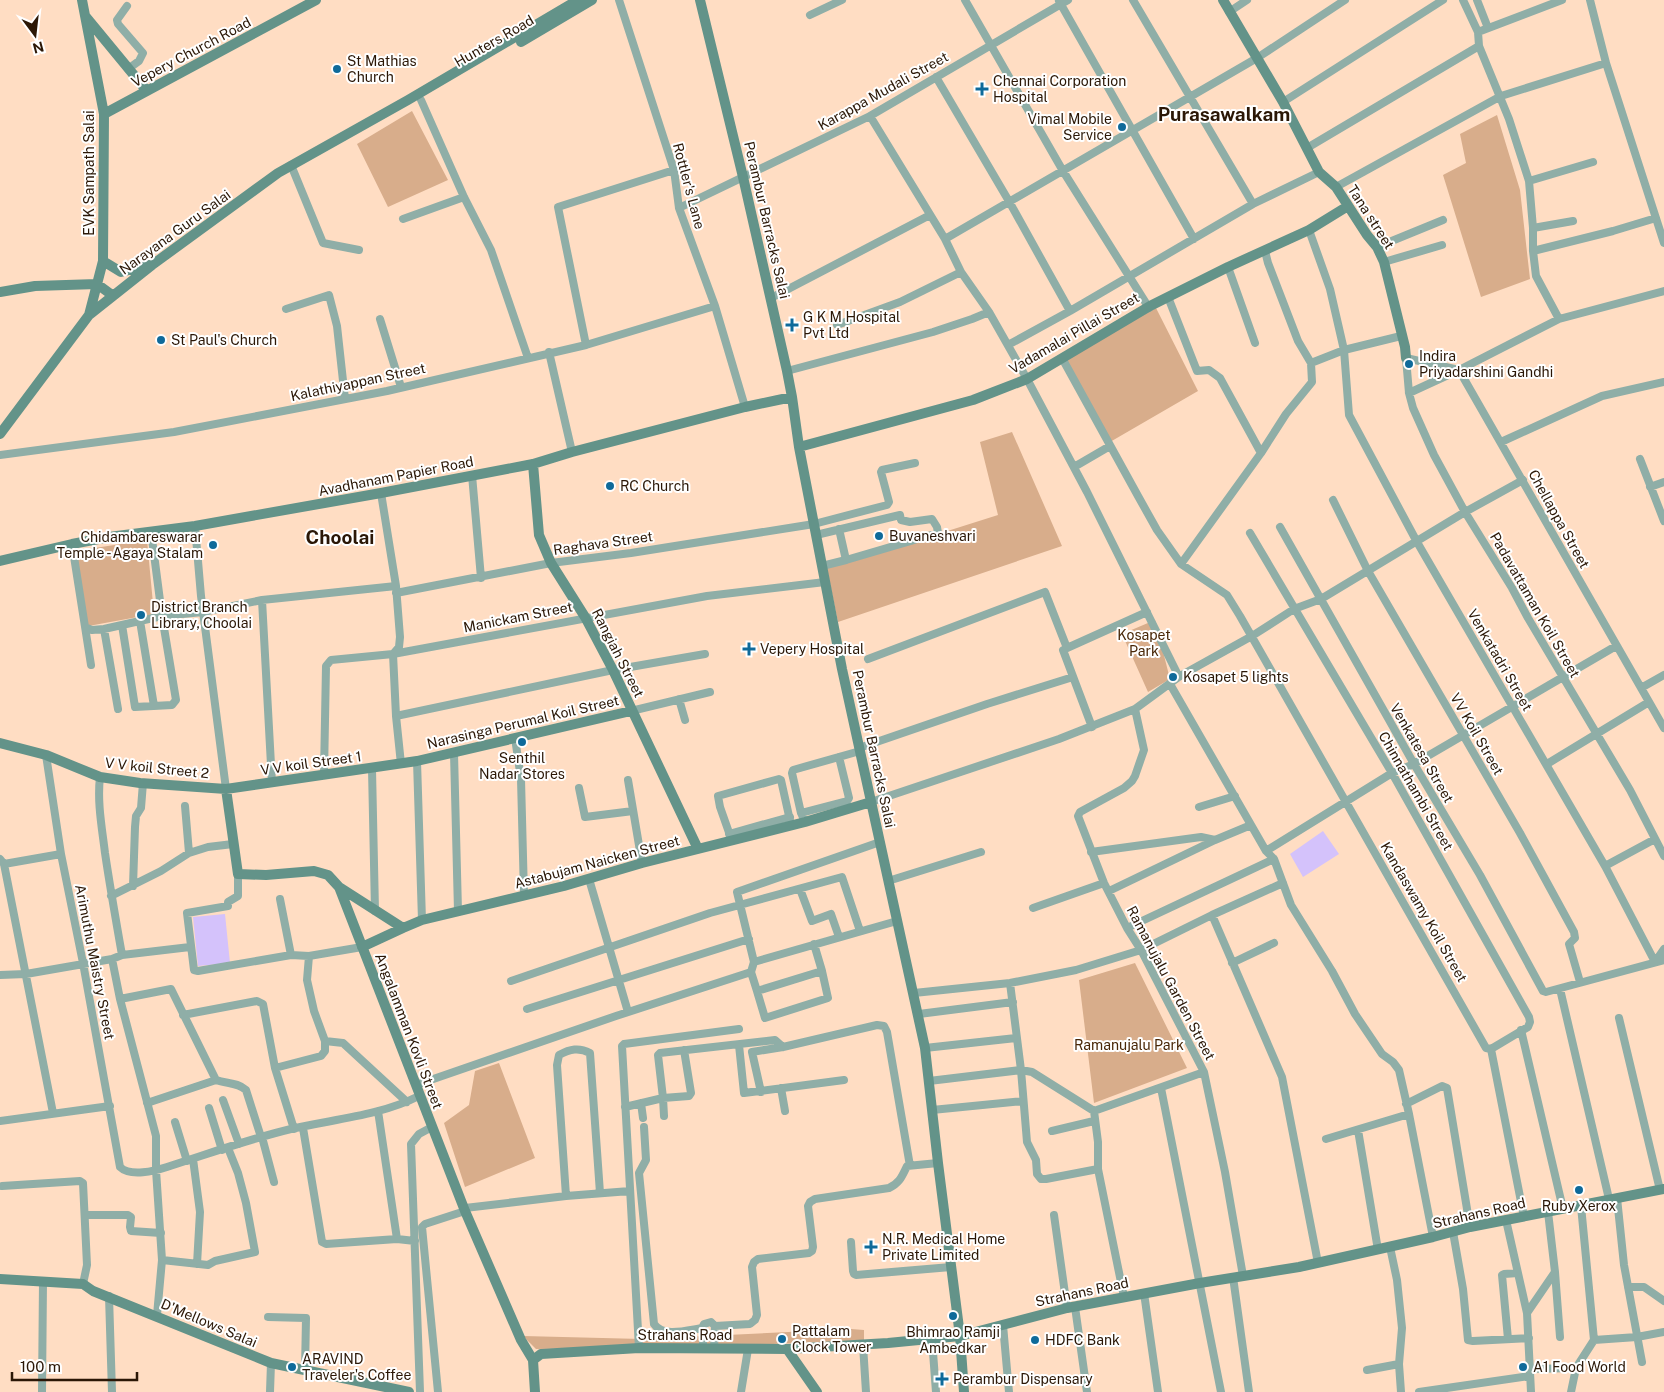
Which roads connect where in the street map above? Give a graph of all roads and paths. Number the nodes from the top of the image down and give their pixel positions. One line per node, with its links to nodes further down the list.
1 (82, 0): 23 (street, EVK Sampath Salai)
2 (316, 0): 33 (street, Vepery Church Road)
3 (569, 0): 36 (street)
4 (578, 0): 36 (street)
5 (592, 0): 37 (street, Hunters Road)
6 (620, 0): 45 (street, Rottler's Lane)
7 (700, 0): 48 (street, Perambur Barracks Salai)
8 (842, 0): 24 (street)
9 (965, 0): 27 (street)
10 (1133, 0): 35 (street)
11 (1223, 0): 22 (street, Tana street)
12 (1247, 0): 22 (street)
13 (1345, 0): 29 (street)
14 (1443, 0): 38 (street)
15 (1463, 0): 26 (street)
16 (1477, 0): 25 (street)
17 (1562, 0): 20 (street)
18 (1590, 0): 30 (street)
19 (1062, 1): 27 (street, Karappa Mudali Street); 41 (street)
20 (1545, 2): 25 (street)
21 (127, 6): 31 (street)
22 (1229, 12): 29 (street, Tana street)
23 (85, 15): 31 (street); 39 (street, EVK Sampath Salai)
24 (810, 15)
25 (1488, 28): 26 (street)
26 (1478, 32): 28 (street)
27 (991, 45): 32 (street, Karappa Mudali Street); 46 (street)
28 (1479, 46): 34 (street); 42 (street)
29 (1257, 58): 35 (street); 38 (street, Tana street)
30 (1606, 63): 34 (street); 57 (street)
31 (128, 69): 33 (street)
32 (936, 77): 40 (street, Karappa Mudali Street); 52 (street)
33 (147, 91): 39 (street, Vepery Church Road)
34 (1501, 96): 49 (street); 50 (street)
35 (1189, 97): 41 (street); 53 (street)
36 (408, 100): 37 (street); 44 (street, Narayana Guru Salai)
37 (421, 100): 51 (street)
38 (1283, 102): 42 (street, Tana street)
39 (104, 114): 71 (street, EVK Sampath Salai)
40 (870, 116): 48 (street, Karappa Mudali Street); 56 (street)
41 (1132, 130): 46 (street); 64 (street)
42 (1307, 148): 47 (street, Tana street)
43 (1593, 162): 49 (street)
44 (291, 165): 68 (street); 73 (street, Narayana Guru Salai)
45 (674, 170): 55 (street, Rottler's Lane); 94 (street)
46 (1063, 171): 52 (street); 76 (street)
47 (1319, 172): 50 (street, Tana street); 53 (street)
48 (743, 176): 55 (street, Karappa Mudali Street); 82 (street, Perambur Barracks Salai)
49 (1529, 181): 61 (street)
50 (1336, 187): 54 (street, Tana street)
51 (464, 197): 58 (street); 98 (street)
52 (1010, 203): 63 (street); 86 (street)
53 (1253, 204): 64 (street)
54 (1348, 206): 62 (street, Vadamalai Pillai Street); 67 (street, Tana street)
55 (679, 208): 83 (street, Rottler's Lane)
56 (930, 215): 63 (street); 82 (street)
57 (1656, 218): 65 (street); 70 (street)
58 (403, 220)
59 (1443, 220): 67 (street)
60 (1573, 221): 61 (street)
61 (1533, 228): 70 (street)
62 (1309, 230): 69 (street, Vadamalai Pillai Street); 96 (street, Venkatadri Street)
63 (944, 239): 75 (street)
64 (1194, 239): 76 (street)
65 (1664, 243)
66 (1442, 245): 72 (street)
67 (1377, 248): 72 (street, Tana street)
68 (359, 250)
69 (1265, 251): 74 (street, Vadamalai Pillai Street); 101 (street)
70 (1533, 251): 90 (street)
71 (103, 261): 73 (street); 77 (street, EVK Sampath Salai)
72 (1384, 262): 92 (street, Tana street)
73 (152, 264): 80 (street, Narayana Guru Salai)
74 (1228, 267): 81 (street, Vadamalai Pillai Street); 93 (street)
75 (962, 272): 87 (street); 91 (street)
76 (1128, 276): 84 (street); 86 (street)
77 (97, 284): 79 (street); 80 (street); 88 (street, EVK Sampath Salai)
78 (1664, 291): 90 (street)
79 (0, 292)
80 (112, 295): 88 (street, Narayana Guru Salai)
81 (1168, 297): 84 (street, Vadamalai Pillai Street); 116 (street)
82 (771, 298): 103 (street, Perambur Barracks Salai)
83 (715, 306): 94 (street, Kalathiyappan Street); 110 (street, Rottler's Lane)
84 (1148, 308): 99 (street, Vadamalai Pillai Street)
85 (286, 309): 109 (street)
86 (1070, 311): 95 (street)
87 (989, 312): 95 (street); 103 (street)
88 (89, 315): 111 (street, Narayana Guru Salai)
89 (380, 318): 106 (street)
90 (1559, 319): 102 (street)
91 (837, 325)
92 (1401, 336): 96 (street); 100 (street, Tana street)
93 (1255, 343)
94 (586, 345): 97 (street, Kalathiyappan Street)
95 (1008, 345): 104 (street)
96 (1344, 350): 101 (street); 136 (street, Venkatadri Street)
97 (549, 352): 98 (street, Kalathiyappan Street); 115 (street)
98 (528, 358): 106 (street, Kalathiyappan Street)
99 (1062, 358): 104 (street, Vadamalai Pillai Street); 113 (street, Kandaswamy Koil Street)
100 (1406, 358): 102 (street); 107 (street, Padavattaman Koil Street)
101 (1311, 363): 116 (street)
102 (1459, 370): 107 (street); 112 (street, Chellappa Street)
103 (787, 371): 108 (street, Perambur Barracks Salai)
104 (1027, 379): 114 (street, Vadamalai Pillai Street); 121 (street)
105 (1664, 382): 112 (street)
106 (402, 387): 109 (street, Kalathiyappan Street)
107 (1409, 393): 128 (street, Padavattaman Koil Street)
108 (792, 397): 110 (street, Avadhanam Papier Road); 114 (street, Perambur Barracks Salai)
109 (345, 399): 117 (street, Kalathiyappan Street)
110 (745, 407): 115 (street, Avadhanam Papier Road)
111 (0, 434)
112 (1501, 442): 123 (street, Chellappa Street)
113 (1110, 446): 121 (street); 141 (street, Kandaswamy Koil Street)
114 (799, 447): 132 (street, Perambur Barracks Salai)
115 (572, 452): 120 (street, Avadhanam Papier Road)
116 (1261, 453): 141 (street)
117 (0, 455)
118 (1640, 459): 125 (street)
119 (915, 463): 132 (street)
120 (533, 464): 122 (street, Avadhanam Papier Road); 140 (street, Rangiah Street)
121 (1074, 467): 151 (street)
122 (472, 475): 126 (street, Avadhanam Papier Road); 144 (street)
123 (1523, 480): 128 (street); 159 (street, Chellappa Street)
124 (1664, 482): 125 (street)
125 (1650, 487): 129 (street)
126 (381, 494): 130 (street, Avadhanam Papier Road); 146 (street)
127 (1333, 500): 143 (street, VV Koil Street)
128 (1465, 512): 136 (street); 167 (street, Padavattaman Koil Street)
129 (1664, 521)
130 (195, 526): 134 (street, Avadhanam Papier Road); 150 (street)
131 (1280, 527): 147 (street, Venkatesa Street)
132 (815, 529): 133 (street); 140 (street, Raghava Street); 142 (street, Perambur Barracks Salai)
133 (838, 529): 138 (street); 138 (street)
134 (151, 531): 137 (street, Avadhanam Papier Road); 152 (street)
135 (1250, 533): 149 (street, Chinnathambi Street)
136 (1417, 542): 143 (street); 176 (street, Venkatadri Street)
137 (72, 544): 139 (street, Avadhanam Papier Road); 156 (street)
138 (846, 560): 142 (street)
139 (0, 561)
140 (551, 563): 144 (street, Raghava Street); 153 (street, Rangiah Street)
141 (1181, 564): 158 (street, Kandaswamy Koil Street)
142 (822, 566): 145 (street, Perambur Barracks Salai)
143 (1368, 571): 147 (street); 184 (street, VV Koil Street)
144 (481, 578): 146 (street, Raghava Street)
145 (825, 582): 153 (street, Manickam Street); 188 (street, Perambur Barracks Salai)
146 (396, 590): 148 (street, Raghava Street); 161 (street)
147 (1321, 599): 149 (street); 194 (street, Venkatesa Street)
148 (262, 600): 150 (street, Raghava Street); 202 (street)
149 (1294, 609): 158 (street); 197 (street, Chinnathambi Street)
150 (203, 612): 152 (street, Raghava Street); 204 (street)
151 (1147, 612): 160 (street); 169 (street)
152 (162, 616): 154 (street, Raghava Street); 175 (street)
153 (585, 617): 161 (street, Manickam Street); 165 (street, Rangiah Street)
154 (140, 621): 155 (street, Raghava Street); 175 (street)
155 (122, 625): 157 (street, Raghava Street); 175 (street)
156 (86, 628): 157 (street, Raghava Street); 164 (street)
157 (104, 629): 178 (street)
158 (1252, 636): 169 (street); 207 (street, Kandaswamy Koil Street)
159 (1616, 646): 167 (street); 171 (street, Chellappa Street)
160 (1067, 648): 163 (street); 168 (street)
161 (393, 654): 180 (street); 198 (street, Manickam Street)
162 (705, 654): 165 (street)
163 (868, 659)
164 (91, 665)
165 (613, 670): 179 (street, Rangiah Street); 180 (street)
166 (1664, 675): 171 (street)
167 (1562, 676): 176 (street); 185 (street, Padavattaman Koil Street)
168 (1073, 677): 182 (street); 188 (street)
169 (1178, 678): 170 (street)
170 (1170, 684): 177 (street); 205 (street)
171 (1640, 688): 174 (street, Chellappa Street)
172 (710, 692): 173 (street, Narasinga Perumal Koil Street)
173 (679, 699): 179 (street, Narasinga Perumal Koil Street); 181 (street)
174 (1649, 702): 183 (street, Chellappa Street); 185 (street)
175 (154, 706)
176 (1512, 706): 184 (street); 195 (street, Venkatadri Street)
177 (1135, 708): 182 (street); 222 (street, Ramanujalu Garden Street)
178 (118, 709)
179 (631, 711): 186 (street, Narasinga Perumal Koil Street); 219 (street, Rangiah Street)
180 (396, 716): 193 (street)
181 (685, 720)
182 (1092, 727): 206 (street)
183 (1664, 728)
184 (1463, 734): 194 (street); 278 (street, VV Koil Street)
185 (1596, 734): 195 (street); 215 (street, Padavattaman Koil Street)
186 (515, 738): 189 (street, Narasinga Perumal Koil Street); 241 (street)
187 (0, 743): 190 (street, V V koil Street 2)
188 (860, 750): 191 (street); 206 (street, Perambur Barracks Salai)
189 (454, 753): 192 (street, Narasinga Perumal Koil Street); 247 (street)
190 (46, 755): 199 (street, V V koil Street 2); 224 (street, Arimuthu Maistry Street)
191 (839, 757): 211 (street); 211 (street)
192 (417, 761): 193 (street, Narasinga Perumal Koil Street); 249 (street)
193 (401, 764): 196 (street, V V koil Street 1)
194 (1414, 764): 197 (street); 280 (street, Venkatesa Street)
195 (1547, 764): 229 (street, Venkatadri Street)
196 (372, 769): 198 (street, V V koil Street 1); 246 (street)
197 (1392, 773): 207 (street); 291 (street, Chinnathambi Street)
198 (324, 774): 202 (street, V V koil Street 1)
199 (100, 777): 201 (street, V V koil Street 2); 242 (street)
200 (628, 780): 210 (street)
201 (143, 783): 204 (street, V V koil Street 2); 235 (street)
202 (272, 783): 204 (street, V V koil Street 1)
203 (579, 788): 210 (street)
204 (226, 789): 218 (street)
205 (1235, 796): 209 (street); 213 (street)
206 (871, 802): 211 (street, Astabujam Naicken Street); 217 (street, Perambur Barracks Salai)
207 (1347, 802): 220 (street); 297 (street, Kandaswamy Koil Street)
208 (185, 806): 223 (street)
209 (1199, 807)
210 (633, 810): 228 (street)
211 (803, 817): 212 (street, Astabujam Naicken Street)
212 (791, 821): 214 (street, Astabujam Naicken Street); 214 (street)
213 (1251, 825): 216 (street); 220 (street)
214 (731, 837): 219 (street, Astabujam Naicken Street)
215 (1655, 839): 225 (street, Padavattaman Koil Street); 229 (street)
216 (1215, 840): 222 (street); 239 (street)
217 (880, 842): 232 (street, Perambur Barracks Salai); 244 (street)
218 (233, 844): 223 (street); 230 (street)
219 (698, 850): 228 (street, Astabujam Naicken Street)
220 (1266, 851): 226 (street)
221 (981, 852): 232 (street)
222 (1091, 852): 233 (street, Ramanujalu Garden Street)
223 (189, 853): 235 (street)
224 (61, 854): 227 (street); 270 (street, Arimuthu Maistry Street)
225 (1664, 856)
226 (1274, 859): 234 (street); 252 (street)
227 (2, 861): 238 (street)
228 (642, 863): 231 (street, Astabujam Naicken Street)
229 (1605, 866): 269 (street, Venkatadri Street)
230 (238, 874): 236 (street); 258 (street)
231 (589, 879): 241 (street, Astabujam Naicken Street); 260 (street)
232 (888, 881): 250 (street, Perambur Barracks Salai)
233 (1104, 883): 239 (street, Ramanujalu Garden Street); 245 (street)
234 (1283, 884): 248 (street); 316 (street)
235 (134, 886): 242 (street)
236 (339, 887): 246 (street); 259 (street, Angalamman Kovli Street)
237 (800, 888): 244 (street); 253 (street); 254 (street)
238 (9, 891): 240 (street); 274 (street)
239 (1109, 891): 252 (street, Ramanujalu Garden Street)
240 (0, 892)
241 (524, 895): 247 (street, Astabujam Naicken Street)
242 (111, 896): 263 (street)
243 (280, 899): 264 (street)
244 (740, 905): 255 (street); 260 (street)
245 (1033, 908)
246 (375, 911): 251 (street)
247 (458, 911): 249 (street, Astabujam Naicken Street)
248 (1212, 915): 262 (street); 271 (street)
249 (422, 920): 251 (street, Astabujam Naicken Street)
250 (897, 921): 253 (street); 282 (street, Perambur Barracks Salai)
251 (404, 928): 259 (street, Astabujam Naicken Street)
252 (1127, 928): 262 (street, Ramanujalu Garden Street)
253 (860, 931): 254 (street)
254 (839, 937): 257 (street)
255 (749, 939): 268 (street); 276 (street)
256 (1274, 943): 271 (street)
257 (814, 944): 268 (street); 272 (street)
258 (190, 947): 263 (street); 264 (street)
259 (362, 947): 265 (street); 305 (street, Angalamman Kovli Street)
260 (608, 948): 276 (street); 277 (street)
261 (1664, 949): 269 (street)
262 (1141, 950): 279 (street); 301 (street, Ramanujalu Garden Street)
263 (122, 955): 266 (street)
264 (291, 955): 265 (street)
265 (309, 956): 293 (street)
266 (112, 959): 270 (street); 283 (street)
267 (1664, 960): 269 (street)
268 (754, 962): 273 (street)
269 (1655, 962): 278 (street)
270 (83, 963): 274 (street); 317 (street, Arimuthu Maistry Street)
271 (1232, 963): 371 (street)
272 (822, 971): 281 (street); 281 (street)
273 (752, 972): 281 (street); 286 (street)
274 (26, 974): 275 (street); 324 (street)
275 (0, 975)
276 (618, 980): 285 (street); 286 (street)
277 (511, 981)
278 (1580, 982): 280 (street)
279 (1010, 983): 282 (street); 284 (street)
280 (1560, 990): 352 (street)
281 (757, 991)
282 (914, 993): 287 (street, Perambur Barracks Salai)
283 (120, 999): 288 (street); 314 (street)
284 (1013, 1002): 287 (street); 292 (street)
285 (527, 1009)
286 (628, 1012): 305 (street)
287 (919, 1014): 296 (street, Perambur Barracks Salai)
288 (183, 1015): 299 (street); 302 (street)
289 (1619, 1018): 348 (street)
290 (739, 1029): 318 (street)
291 (1521, 1030): 297 (street); 354 (street)
292 (1016, 1038): 296 (street); 300 (street)
293 (325, 1041): 299 (street); 313 (street)
294 (739, 1045): 295 (street); 298 (street); 308 (street)
295 (783, 1048): 308 (street); 343 (street)
296 (926, 1048): 304 (street, Perambur Barracks Salai)
297 (1491, 1049): 359 (street, Kandaswamy Koil Street)
298 (684, 1050): 310 (street); 310 (street)
299 (275, 1068): 334 (street)
300 (1021, 1070): 304 (street); 312 (street); 323 (street)
301 (1204, 1072): 307 (street); 376 (street, Ramanujalu Garden Street)
302 (216, 1080): 314 (street); 337 (street)
303 (844, 1080): 306 (street)
304 (929, 1081): 320 (street, Perambur Barracks Salai)
305 (416, 1085): 309 (street, Angalamman Kovli Street)
306 (781, 1088): 308 (street); 322 (street)
307 (1161, 1088): 323 (street); 379 (street)
308 (760, 1092)
309 (419, 1096): 313 (street); 331 (street, Angalamman Kovli Street)
310 (663, 1098): 315 (street); 326 (street)
311 (223, 1100): 339 (street)
312 (1023, 1101): 320 (street); 344 (street)
313 (407, 1102): 321 (street)
314 (147, 1103): 345 (street)
315 (641, 1103): 318 (street); 327 (street)
316 (1406, 1104): 325 (street); 361 (street)
317 (110, 1106): 324 (street); 345 (street, Arimuthu Maistry Street)
318 (625, 1107): 349 (street)
319 (209, 1108): 340 (street)
320 (932, 1110): 342 (street, Perambur Barracks Salai)
321 (378, 1111): 333 (street); 365 (street)
322 (785, 1111)
323 (1094, 1111): 329 (street)
324 (54, 1113): 328 (street)
325 (1409, 1114): 335 (street); 364 (street)
326 (664, 1116)
327 (643, 1118)
328 (0, 1121)
329 (1094, 1121): 336 (street); 344 (street)
330 (175, 1122): 341 (street)
331 (432, 1127): 355 (street, Angalamman Kovli Street); 366 (street)
332 (644, 1127): 392 (street)
333 (303, 1128): 334 (street); 365 (street)
334 (294, 1129): 337 (street)
335 (1358, 1130): 338 (street); 369 (street)
336 (1052, 1131)
337 (262, 1137): 339 (street); 346 (street)
338 (1326, 1139)
339 (238, 1144): 340 (street)
340 (225, 1149): 341 (street); 372 (street)
341 (190, 1160): 345 (street); 372 (street)
342 (938, 1163): 343 (street); 373 (street, Perambur Barracks Salai)
343 (910, 1166): 391 (street)
344 (1098, 1169): 384 (street)
345 (156, 1170): 362 (street)
346 (274, 1182)
347 (2, 1186): 357 (street)
348 (1662, 1190): 352 (street, Strahans Road)
349 (630, 1191): 350 (street); 402 (street)
350 (600, 1193): 351 (street); 351 (street)
351 (566, 1196): 355 (street)
352 (1613, 1199): 353 (street, Strahans Road); 381 (street)
353 (1581, 1206): 354 (street, Strahans Road); 400 (street)
354 (1564, 1209): 356 (street, Strahans Road)
355 (465, 1210): 407 (street, Angalamman Kovli Street); 421 (street)
356 (1548, 1212): 359 (street, Strahans Road); 374 (street)
357 (85, 1215): 362 (street); 380 (street)
358 (1054, 1215): 386 (street)
359 (1524, 1217): 360 (street, Strahans Road)
360 (1506, 1220): 361 (street, Strahans Road); 375 (street)
361 (1470, 1227): 363 (street, Strahans Road)
362 (161, 1232): 370 (street)
363 (1452, 1232): 364 (street, Strahans Road); 399 (street)
364 (1433, 1237): 368 (street, Strahans Road)
365 (397, 1239): 366 (street)
366 (415, 1241): 420 (street)
367 (851, 1242): 373 (street)
368 (1390, 1247): 369 (street, Strahans Road); 410 (street)
369 (1378, 1250): 371 (street, Strahans Road)
370 (162, 1260): 372 (street); 388 (street)
371 (1318, 1263): 376 (street, Strahans Road)
372 (197, 1264)
373 (951, 1267): 394 (street, Perambur Barracks Salai)
374 (1554, 1272): 387 (street); 395 (street)
375 (1518, 1273): 387 (street); 399 (street)
376 (1238, 1277): 379 (street, Strahans Road); 432 (street, Ramanujalu Garden Street)
377 (0, 1279): 378 (street, D'Mellows Salai)
378 (43, 1281): 380 (street, D'Mellows Salai); 416 (street)
379 (1200, 1283): 382 (street, Strahans Road); 431 (street)
380 (83, 1284): 383 (street, D'Mellows Salai)
381 (1628, 1287): 385 (street); 396 (street)
382 (1144, 1293): 384 (street, Strahans Road); 430 (street)
383 (108, 1296): 388 (street, D'Mellows Salai); 417 (street)
384 (1124, 1297): 386 (street, Strahans Road)
385 (1664, 1301)
386 (1071, 1307): 390 (street, Strahans Road); 429 (street)
387 (1527, 1313): 397 (street)
388 (157, 1316): 409 (street, D'Mellows Salai)
389 (268, 1317): 412 (street)
390 (1002, 1325): 394 (street, Strahans Road); 428 (street)
391 (715, 1326): 392 (street); 404 (street)
392 (703, 1328): 403 (street)
393 (1664, 1332): 396 (street)
394 (960, 1336): 398 (street, Strahans Road); 427 (street, Perambur Barracks Salai)
395 (1560, 1337)
396 (1637, 1337): 400 (street); 408 (street)
397 (1529, 1338): 399 (street); 414 (street)
398 (932, 1339): 401 (street, Strahans Road); 426 (street)
399 (1508, 1339)
400 (1594, 1340): 411 (street)
401 (863, 1345): 406 (street, Strahans Road); 425 (street)
402 (639, 1348): 403 (street, Strahans Road); 407 (street, Strahans Road)
403 (703, 1348): 404 (street, Strahans Road)
404 (714, 1348): 405 (street, Strahans Road)
405 (748, 1349): 406 (street, Strahans Road); 423 (street)
406 (787, 1349): 424 (street)
407 (533, 1360): 422 (street)
408 (1642, 1362)
409 (271, 1363): 412 (street, D'Mellows Salai); 418 (street)
410 (1400, 1364): 413 (street); 433 (street)
411 (1576, 1368): 414 (street); 436 (street)
412 (305, 1370): 419 (street, D'Mellows Salai)
413 (1367, 1370)
414 (1530, 1373): 415 (street); 435 (street)
415 (1445, 1390): 434 (street)
416 (42, 1392)
417 (112, 1392)
418 (270, 1392)
419 (409, 1392)
420 (420, 1392)
421 (438, 1392)
422 (535, 1392)
423 (741, 1392)
424 (817, 1392)
425 (866, 1392)
426 (936, 1392)
427 (964, 1392)
428 (1009, 1392)
429 (1087, 1392)
430 (1158, 1392)
431 (1221, 1392)
432 (1249, 1392)
433 (1401, 1392)
434 (1419, 1392)
435 (1532, 1392)
436 (1571, 1392)

